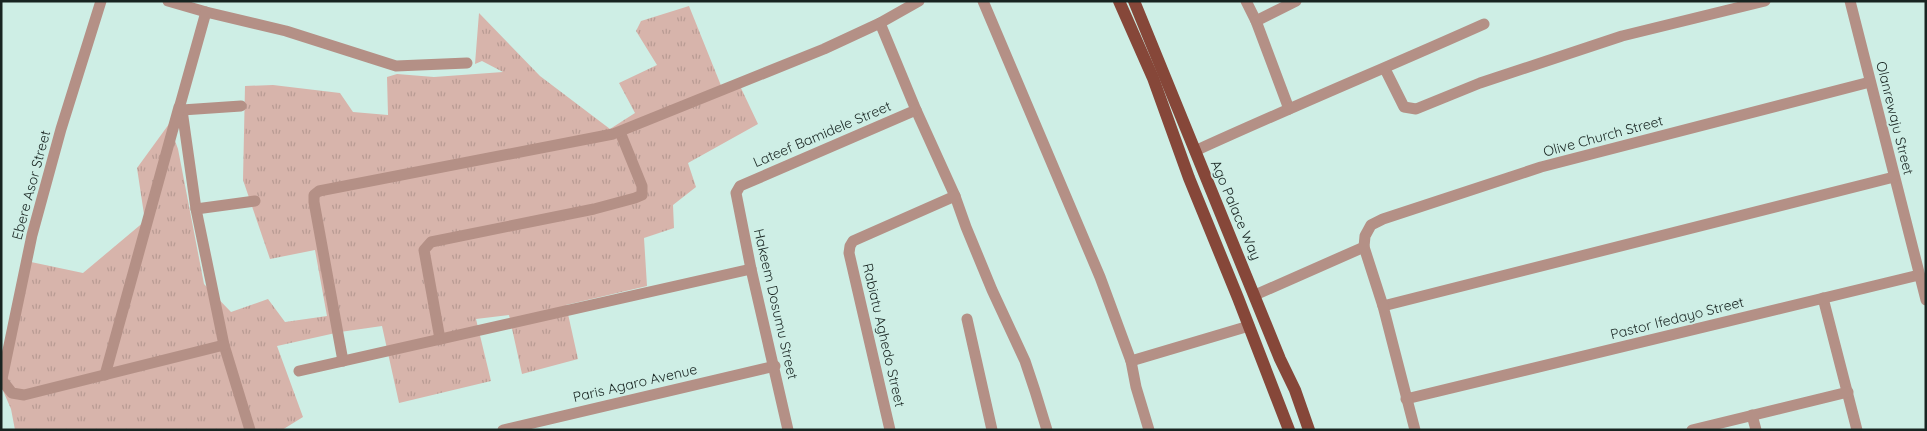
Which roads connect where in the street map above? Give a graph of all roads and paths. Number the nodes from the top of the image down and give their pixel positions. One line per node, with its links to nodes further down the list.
1 (100, 1): 45 (street, Ebere Asor Street)
2 (168, 1): 11 (street)
3 (919, 1): 13 (street)
4 (983, 1): 41 (street)
5 (1119, 1): 37 (main road)
6 (1134, 1): 23 (main road, Ago Palace Way)
7 (1246, 1): 12 (street)
8 (1296, 1): 12 (street)
9 (1765, 1): 16 (street)
10 (1850, 1): 17 (street, Olanrewaju Street)
11 (206, 12): 15 (street); 19 (street)
12 (1256, 21): 20 (street)
13 (880, 23): 21 (street); 22 (street)
14 (1484, 24): 16 (street)
15 (467, 63)
16 (1385, 69): 20 (street)
17 (1870, 82): 24 (street, Olanrewaju Street); 29 (street, Olive Church Street)
18 (241, 106): 19 (street)
19 (181, 108): 28 (street); 44 (street)
20 (1289, 109): 23 (street)
21 (916, 110): 25 (street, Lateef Bamidele Street); 26 (street)
22 (620, 132): 38 (street); 40 (street)
23 (1194, 151): 32 (main road, Ago Palace Way)
24 (1894, 177): 31 (street, Olanrewaju Street); 35 (street)
25 (740, 186): 30 (street, Hakeem Dosumu Street)
26 (955, 196): 56 (street, Rabiatu Aghedo Street); 58 (street)
27 (256, 202): 28 (street)
28 (196, 209): 39 (street)
29 (1364, 247): 32 (street); 35 (street)
30 (751, 269): 38 (street); 42 (street, Hakeem Dosumu Street)
31 (1919, 275): 33 (street, Pastor Ifedayo Street); 34 (street, Olanrewaju Street)
32 (1255, 295): 47 (main road, Ago Palace Way)
33 (1823, 298): 46 (street); 49 (street, Pastor Ifedayo Street)
34 (1926, 300)
35 (1383, 306): 49 (street)
36 (967, 319): 57 (street)
37 (1249, 326): 41 (street); 48 (main road)
38 (440, 339): 40 (street)
39 (224, 345): 44 (street); 53 (street)
40 (343, 361): 43 (street)
41 (1131, 361): 59 (street)
42 (775, 366): 54 (street, Paris Agaro Avenue); 55 (street, Hakeem Dosumu Street)
43 (299, 371)
44 (105, 375): 45 (street)
45 (1, 379)
46 (1848, 392): 52 (street); 65 (street)
47 (1298, 396): 48 (main road); 50 (main road, Ago Palace Way)
48 (1277, 399): 51 (main road)
49 (1406, 400): 62 (street)
50 (1304, 413): 51 (main road); 61 (main road, Ago Palace Way)
51 (1283, 414): 60 (main road)
52 (1752, 415): 63 (street); 64 (street)
53 (250, 430)
54 (503, 430)
55 (788, 430)
56 (890, 430)
57 (992, 430)
58 (1046, 430)
59 (1149, 430)
60 (1289, 430)
61 (1309, 430)
62 (1415, 430)
63 (1692, 430)
64 (1756, 430)
65 (1857, 430)

